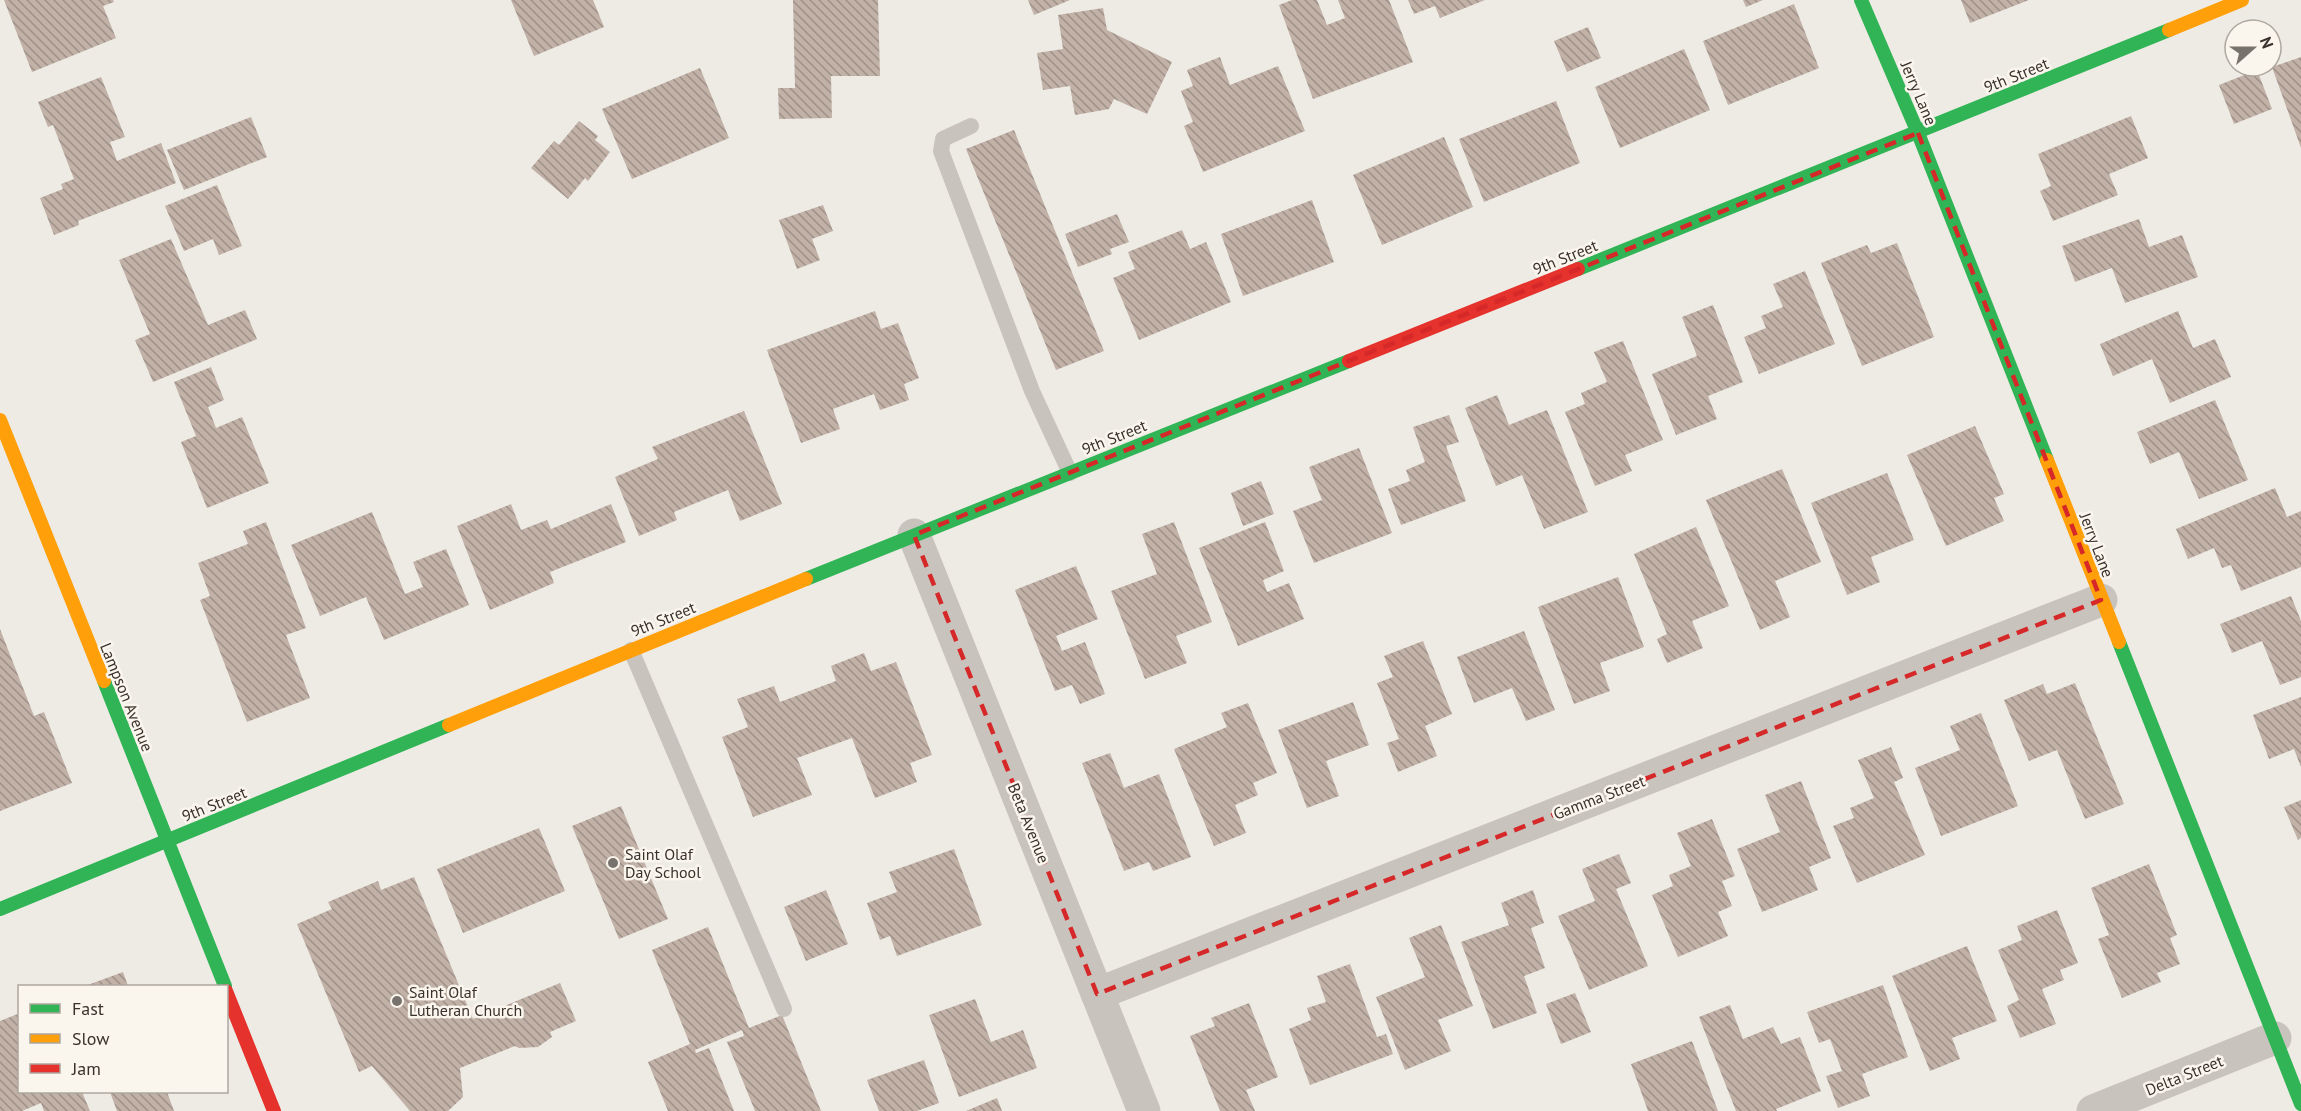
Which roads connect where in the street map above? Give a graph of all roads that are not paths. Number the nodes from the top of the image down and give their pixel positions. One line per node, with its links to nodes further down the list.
1 (1861, 0): 4 (street, Jerry Lane)
2 (2242, 0): 4 (street, 9th Street)
3 (970, 126): 6 (lane)
4 (1918, 133): 6 (street, 9th Street); 8 (street, Jerry Lane)
5 (0, 422): 10 (street, Lampson Avenue)
6 (1070, 473): 7 (street, 9th Street)
7 (914, 535): 9 (street, 9th Street); 13 (street, Beta Avenue)
8 (2101, 600): 13 (street, Gamma Street); 16 (street, Jerry Lane)
9 (631, 650): 10 (street, 9th Street); 15 (lane)
10 (168, 841): 11 (street, 9th Street); 12 (street, Lampson Avenue)
11 (0, 909)
12 (224, 985)
13 (1097, 994): 19 (street, Beta Avenue)
14 (228, 996): 18 (street)
15 (784, 1009)
16 (2275, 1038): 17 (street, Jerry Lane); 20 (street, Delta Street)
17 (2301, 1104)
18 (274, 1111)
19 (1144, 1111)
20 (2093, 1111)

